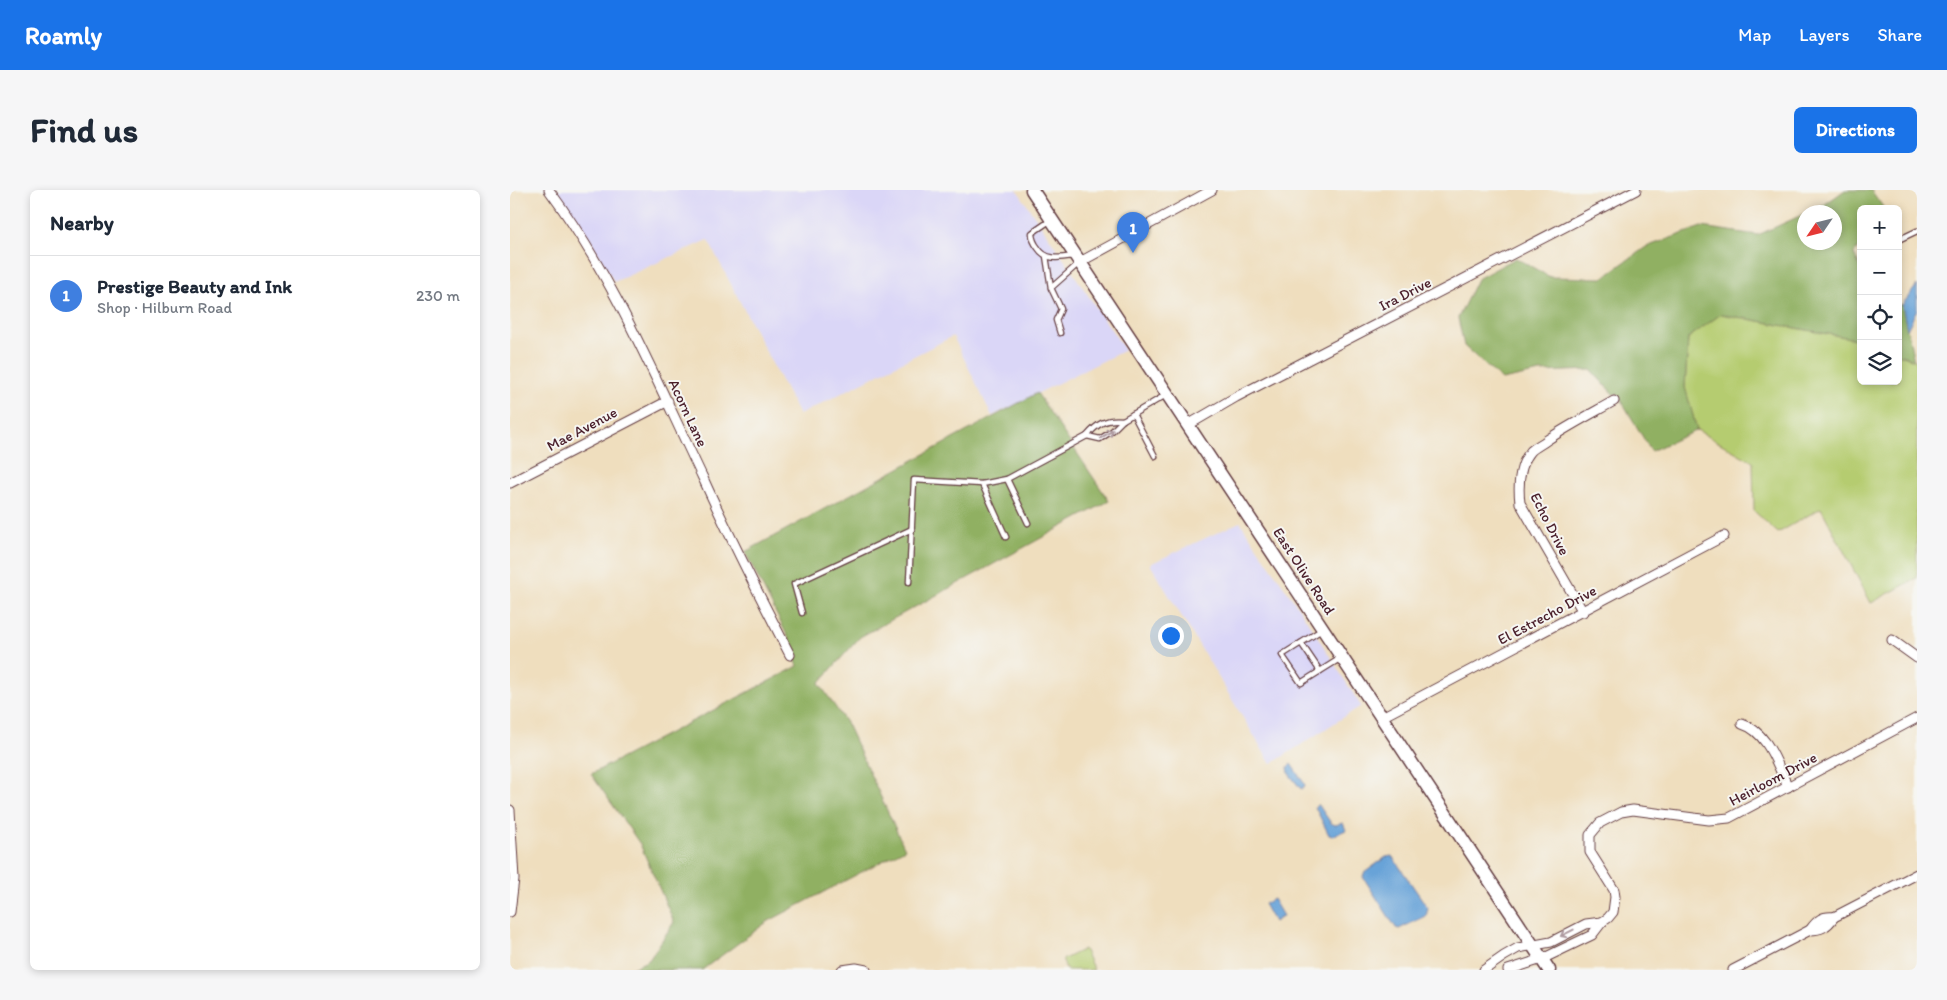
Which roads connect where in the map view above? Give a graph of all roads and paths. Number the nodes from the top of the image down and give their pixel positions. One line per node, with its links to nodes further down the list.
1 (549, 190): 13 (street, Acorn Lane)
2 (1032, 190): 5 (street, East Olive Road)
3 (1212, 190): 9 (street)
4 (1636, 190): 17 (street, Ira Drive)
5 (1052, 219): 8 (lane); 9 (street, East Olive Road)
6 (1917, 231): 7 (lane)
7 (1902, 238)
8 (1046, 256): 9 (lane); 10 (lane)
9 (1078, 259): 10 (lane); 12 (street, East Olive Road)
10 (1050, 288): 11 (lane)
11 (1060, 333)
12 (1168, 394): 15 (lane); 17 (street, East Olive Road)
13 (668, 401): 21 (street, Mae Avenue); 33 (street, Acorn Lane)
14 (1614, 401): 28 (street, Echo Drive)
15 (1133, 414): 16 (lane); 19 (lane)
16 (1122, 420): 18 (lane); 18 (lane, one-way to 16)
17 (1188, 425): 30 (street, East Olive Road)
18 (1087, 436): 20 (lane)
19 (1155, 456)
20 (1007, 479): 22 (lane); 23 (lane)
21 (510, 483)
22 (982, 484): 24 (lane); 26 (lane)
23 (1028, 523)
24 (912, 529): 27 (lane); 29 (lane)
25 (1724, 536): 28 (street, El Estrecho Drive)
26 (1006, 537)
27 (909, 582)
28 (1583, 612): 41 (street, El Estrecho Drive)
29 (802, 613)
30 (1323, 629): 32 (lane); 35 (street, East Olive Road)
31 (1892, 640): 36 (street)
32 (1300, 643): 34 (lane); 39 (lane)
33 (790, 655)
34 (1310, 657): 37 (lane); 40 (lane)
35 (1342, 657): 40 (lane); 41 (street, East Olive Road)
36 (1917, 658)
37 (1304, 660)
38 (1297, 665): 39 (lane)
39 (1292, 669): 40 (lane)
40 (1320, 672)
41 (1382, 717): 49 (street, East Olive Road)
42 (1917, 718): 44 (street, Heirloom Drive)
43 (1742, 724): 44 (street)
44 (1788, 787): 48 (street, Heirloom Drive)
45 (510, 810): 47 (street)
46 (1917, 874): 55 (street)
47 (510, 912)
48 (1602, 922): 49 (street, one-way to 49); 50 (street, Heirloom Drive)
49 (1533, 945): 50 (street, East Olive Road); 53 (street)
50 (1546, 965): 54 (street, Heirloom Drive)
51 (842, 970): 52 (street)
52 (866, 970)
53 (1484, 970)
54 (1508, 970)
55 (1733, 970)

